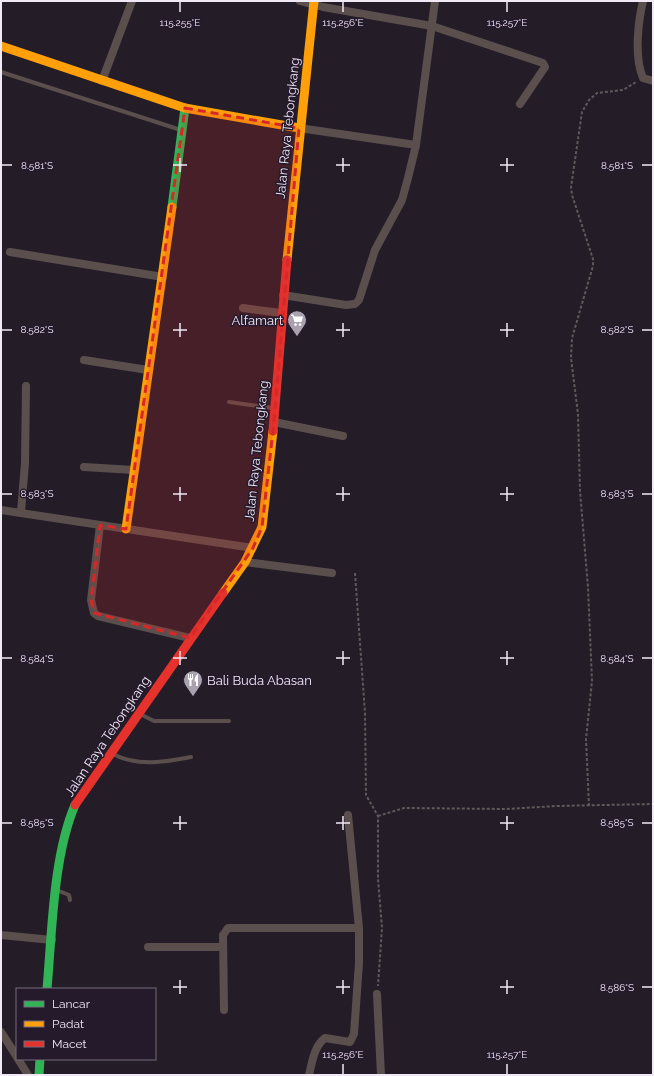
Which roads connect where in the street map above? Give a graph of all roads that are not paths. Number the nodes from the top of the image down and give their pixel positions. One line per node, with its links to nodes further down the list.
1 (132, 1): 10 (street)
2 (300, 1): 5 (street)
3 (435, 1): 6 (street)
4 (643, 1): 9 (street)
5 (314, 3): 6 (street); 13 (main road, Jalan Raya Tebongkang)
6 (432, 26): 11 (street); 15 (street)
7 (1, 46): 10 (main road)
8 (1, 72): 14 (lane)
9 (653, 81)
10 (102, 82): 12 (main road)
11 (520, 104)
12 (185, 108): 13 (main road); 14 (main road)
13 (300, 128): 15 (street); 18 (main road, Jalan Raya Tebongkang)
14 (182, 131): 17 (main road)
15 (416, 145): 18 (street)
16 (10, 252): 17 (street)
17 (163, 277): 22 (main road)
18 (283, 295): 20 (main road, Jalan Raya Tebongkang)
19 (243, 308): 20 (street)
20 (281, 313): 25 (main road, Jalan Raya Tebongkang)
21 (84, 360): 22 (street)
22 (148, 370): 29 (main road)
23 (26, 386): 31 (street)
24 (229, 402): 25 (lane)
25 (275, 408): 26 (main road, Jalan Raya Tebongkang)
26 (274, 422): 27 (street); 34 (main road, Jalan Raya Tebongkang)
27 (343, 436)
28 (84, 466): 29 (street)
29 (134, 470): 33 (main road)
30 (1, 510): 31 (street)
31 (21, 512): 32 (street)
32 (100, 525): 33 (street); 37 (street)
33 (126, 529): 34 (street)
34 (253, 548): 35 (main road, Jalan Raya Tebongkang)
35 (245, 562): 36 (street); 37 (main road, Jalan Raya Tebongkang)
36 (332, 573)
37 (190, 638): 38 (main road, Jalan Raya Tebongkang)
38 (138, 713): 39 (lane); 40 (main road, Jalan Raya Tebongkang)
39 (229, 720)
40 (111, 753): 41 (lane); 43 (main road, Jalan Raya Tebongkang)
41 (191, 757)
42 (348, 815): 45 (street)
43 (56, 891): 44 (lane); 47 (main road, Jalan Raya Tebongkang)
44 (70, 900)
45 (359, 928): 49 (street); 59 (street)
46 (1, 935): 47 (street)
47 (52, 940): 50 (main road, Jalan Raya Tebongkang)
48 (148, 947): 49 (street)
49 (223, 947): 52 (street)
50 (47, 988)
51 (377, 994): 60 (street)
52 (224, 1010)
53 (1, 1032): 54 (street)
54 (16, 1055)
55 (19, 1060): 57 (street)
56 (40, 1060): 58 (main road)
57 (28, 1075)
58 (39, 1075)
59 (309, 1075)
60 (381, 1075)

